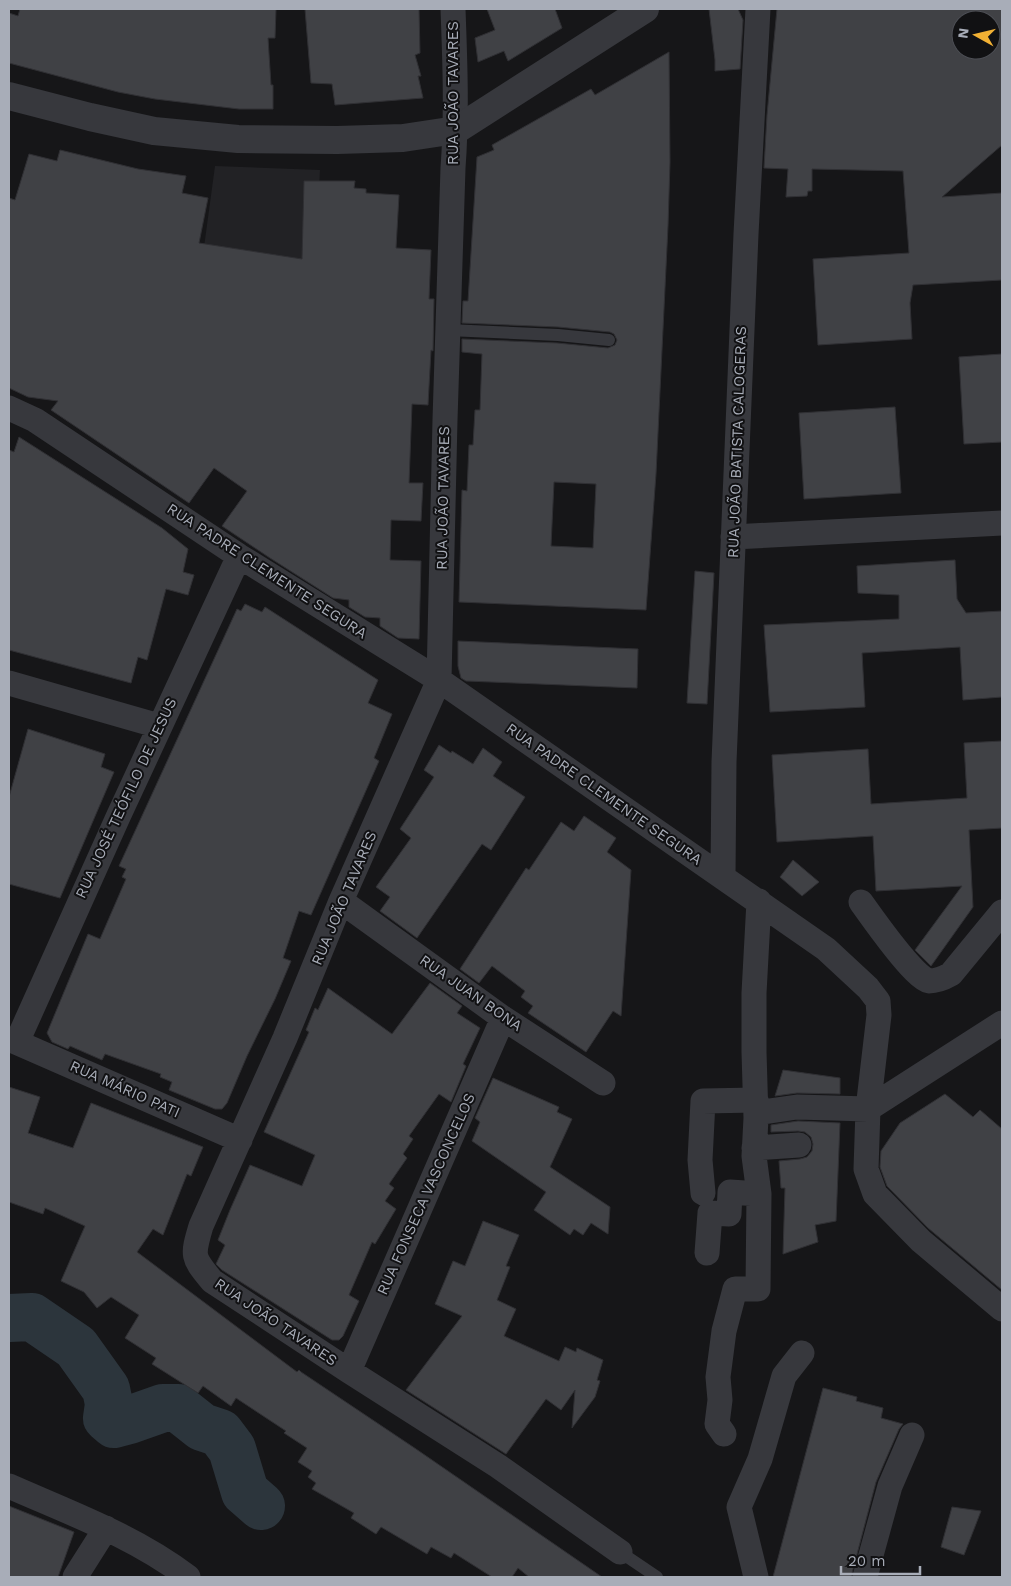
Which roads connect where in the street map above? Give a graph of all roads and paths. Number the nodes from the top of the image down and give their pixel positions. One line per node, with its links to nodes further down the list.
1 (453, 9): 5 (street, RUA JOÃO TAVARES)
2 (644, 9): 5 (street)
3 (758, 9): 10 (street, RUA JOÃO BATISTA CALOGERAS)
4 (9, 96): 5 (street)
5 (456, 130): 6 (street, RUA JOÃO TAVARES)
6 (448, 330): 7 (lane); 12 (street, RUA JOÃO TAVARES)
7 (609, 340)
8 (9, 408): 11 (street, RUA PADRE CLEMENTE SEGURA)
9 (1002, 523): 10 (street)
10 (733, 537): 15 (street, RUA JOÃO BATISTA CALOGERAS)
11 (239, 556): 12 (street, RUA PADRE CLEMENTE SEGURA); 14 (street, RUA JOSÉ TEÓFILO DE JESUS)
12 (439, 680): 15 (street, RUA PADRE CLEMENTE SEGURA); 16 (street, RUA JOÃO TAVARES)
13 (9, 683): 14 (street)
14 (159, 726): 22 (street, RUA JOSÉ TEÓFILO DE JESUS)
15 (723, 876): 17 (street, RUA PADRE CLEMENTE SEGURA)
16 (341, 901): 20 (street, RUA JUAN BONA); 26 (street, RUA JOÃO TAVARES)
17 (759, 901): 24 (street); 25 (street, RUA PADRE CLEMENTE SEGURA)
18 (861, 902): 19 (street)
19 (1002, 912)
20 (503, 1018): 23 (street, RUA JUAN BONA); 34 (street, RUA FONSECA VASCONCELOS)
21 (1002, 1023): 25 (street)
22 (13, 1041): 26 (street, RUA MÁRIO PATI)
23 (603, 1083)
24 (756, 1107): 25 (street); 28 (street); 29 (street)
25 (868, 1109): 32 (street, RUA PADRE CLEMENTE SEGURA)
26 (240, 1140): 34 (street, RUA JOÃO TAVARES)
27 (799, 1145): 28 (street)
28 (754, 1148): 30 (street)
29 (703, 1192)
30 (758, 1194): 31 (street); 35 (street)
31 (707, 1253)
32 (1002, 1309)
33 (802, 1353): 43 (street)
34 (349, 1371): 39 (street, RUA JOÃO TAVARES)
35 (724, 1434)
36 (912, 1435): 44 (street)
37 (9, 1486): 38 (street)
38 (106, 1528): 40 (street); 41 (street)
39 (620, 1552): 42 (lane)
40 (75, 1577)
41 (188, 1577)
42 (657, 1577)
43 (756, 1577)
44 (865, 1577)

